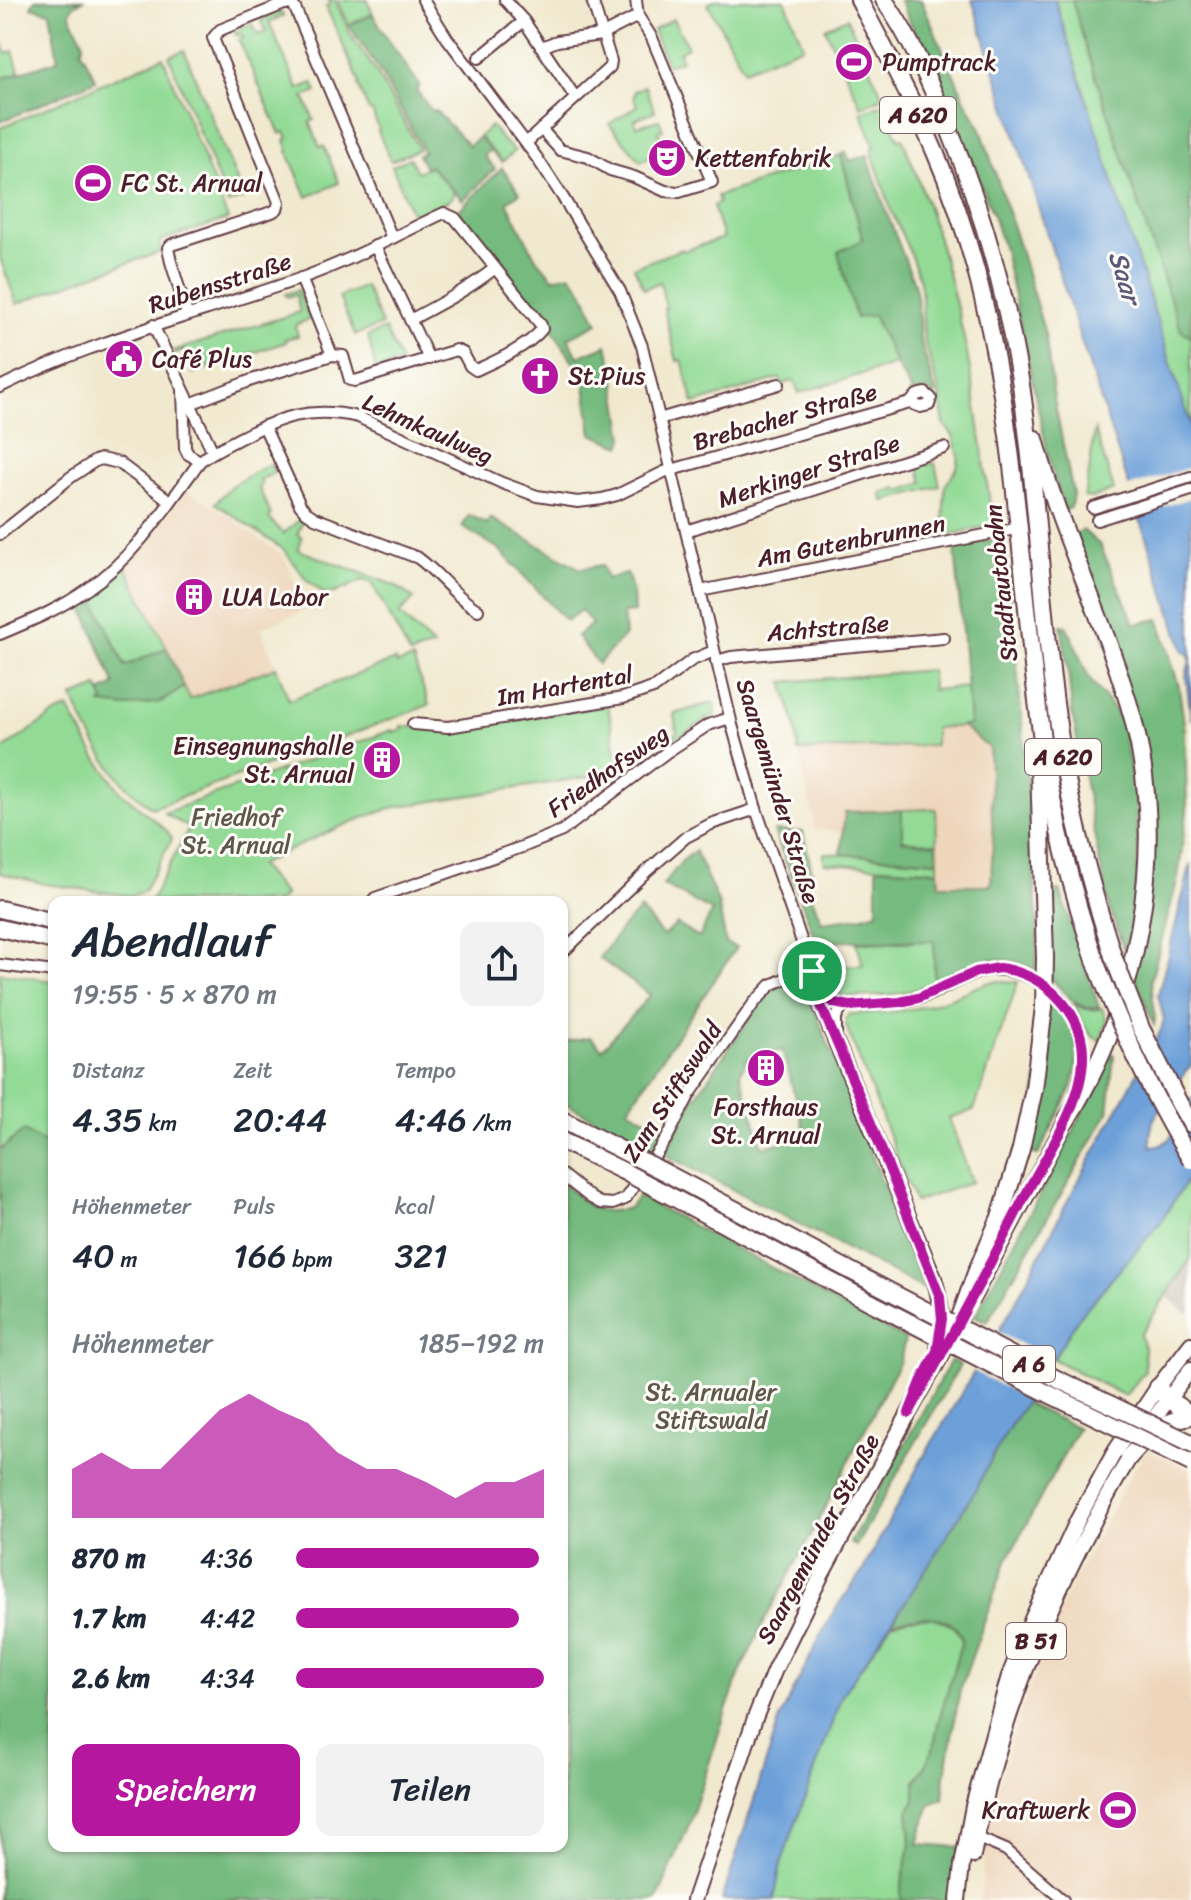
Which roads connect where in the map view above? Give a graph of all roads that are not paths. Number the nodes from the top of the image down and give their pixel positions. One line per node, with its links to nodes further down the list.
1 (423, 0): 14 (street, Saargemünder Straße)
2 (505, 0): 8 (street)
3 (592, 0): 9 (street)
4 (636, 0): 7 (street)
5 (861, 4): 49 (highway, Stadtautobahn / A 620)
6 (889, 4): 25 (highway, Stadtautobahn / A 620)
7 (638, 16): 9 (street); 13 (street)
8 (524, 21): 10 (street); 11 (street)
9 (601, 35): 10 (street); 12 (street)
10 (542, 47): 12 (street)
11 (479, 58)
12 (575, 97): 13 (street)
13 (541, 129): 14 (street)
14 (526, 143): 30 (street, Saargemünder Straße)
15 (392, 238): 16 (street, Rubensstraße); 17 (street, Rubensstraße); 19 (street)
16 (375, 246): 18 (street, Rubensstraße); 20 (street)
17 (495, 268): 20 (street); 23 (street)
18 (301, 278): 19 (street, Rubensstraße); 22 (street)
19 (187, 314): 21 (street, Rubensstraße)
20 (410, 320): 23 (street)
21 (153, 325): 26 (street, Rubensstraße); 27 (street)
22 (332, 355): 23 (street); 29 (street)
23 (429, 359)
24 (779, 384): 30 (street)
25 (1021, 385): 64 (highway); 66 (highway, Stadtautobahn / A 620, bridge)
26 (0, 387)
27 (183, 389): 29 (street); 34 (street)
28 (910, 403): 35 (street, Brebacher Straße)
29 (190, 404): 33 (street)
30 (659, 419): 35 (street, Saargemünder Straße)
31 (264, 426): 33 (street, Lehmkaulweg); 35 (street, Lehmkaulweg); 45 (street)
32 (944, 448): 42 (street, Merkinger Straße)
33 (213, 452): 34 (street, Lehmkaulweg)
34 (200, 461): 38 (street, Lehmkaulweg)
35 (671, 470): 42 (street, Saargemünder Straße)
36 (1191, 477): 39 (street)
37 (1191, 490): 40 (street)
38 (170, 501): 43 (street); 46 (street, Lehmkaulweg)
39 (1093, 508)
40 (1097, 520)
41 (1010, 530): 44 (street, Am Gutenbrunnen)
42 (686, 531): 44 (street, Saargemünder Straße)
43 (0, 534)
44 (700, 591): 48 (street, Saargemünder Straße)
45 (478, 610)
46 (0, 634)
47 (944, 638): 48 (street, Achtstraße)
48 (715, 656): 50 (street, Saargemünder Straße); 51 (street, Im Hartental)
49 (1038, 712): 68 (highway, Stadtautobahn / A 620, bridge); 70 (highway, bridge)
50 (730, 718): 52 (street, Saargemünder Straße); 53 (street, Friedhofsweg)
51 (413, 724)
52 (756, 809): 58 (street); 60 (street, Saargemünder Straße)
53 (381, 896)
54 (0, 909): 55 (highway)
55 (48, 921)
56 (0, 928): 57 (highway)
57 (48, 940)
58 (568, 947)
59 (0, 965): 61 (street)
60 (811, 969): 62 (street, Saargemünder Straße); 63 (main road); 69 (street, Zum Stiftswald)
61 (48, 971)
62 (843, 1006): 63 (street); 64 (street, Saargemünder Straße)
63 (836, 1038): 75 (main road)
64 (1066, 1121): 70 (main road, Saargemünder Straße)
65 (568, 1123): 77 (highway, A 6, bridge)
66 (1191, 1124)
67 (568, 1144): 79 (highway, A 6, bridge)
68 (1191, 1160)
69 (568, 1179)
70 (955, 1331): 75 (main road, Saargemünder Straße)
71 (1191, 1344): 73 (main road, B 51)
72 (1191, 1369): 73 (main road, B 51)
73 (1166, 1393): 74 (highway); 76 (highway); 78 (main road, B 51); 80 (main road, B 51)
74 (1191, 1404)
75 (909, 1413): 81 (main road, Saargemünder Straße)
76 (1191, 1415): 78 (highway)
77 (1191, 1443)
78 (1129, 1457): 80 (main road, B 51)
79 (1191, 1463)
80 (972, 1836): 82 (main road, B 51); 83 (main road, B 51); 84 (street)
81 (694, 1900)
82 (958, 1900)
83 (967, 1900)
84 (1063, 1900)

